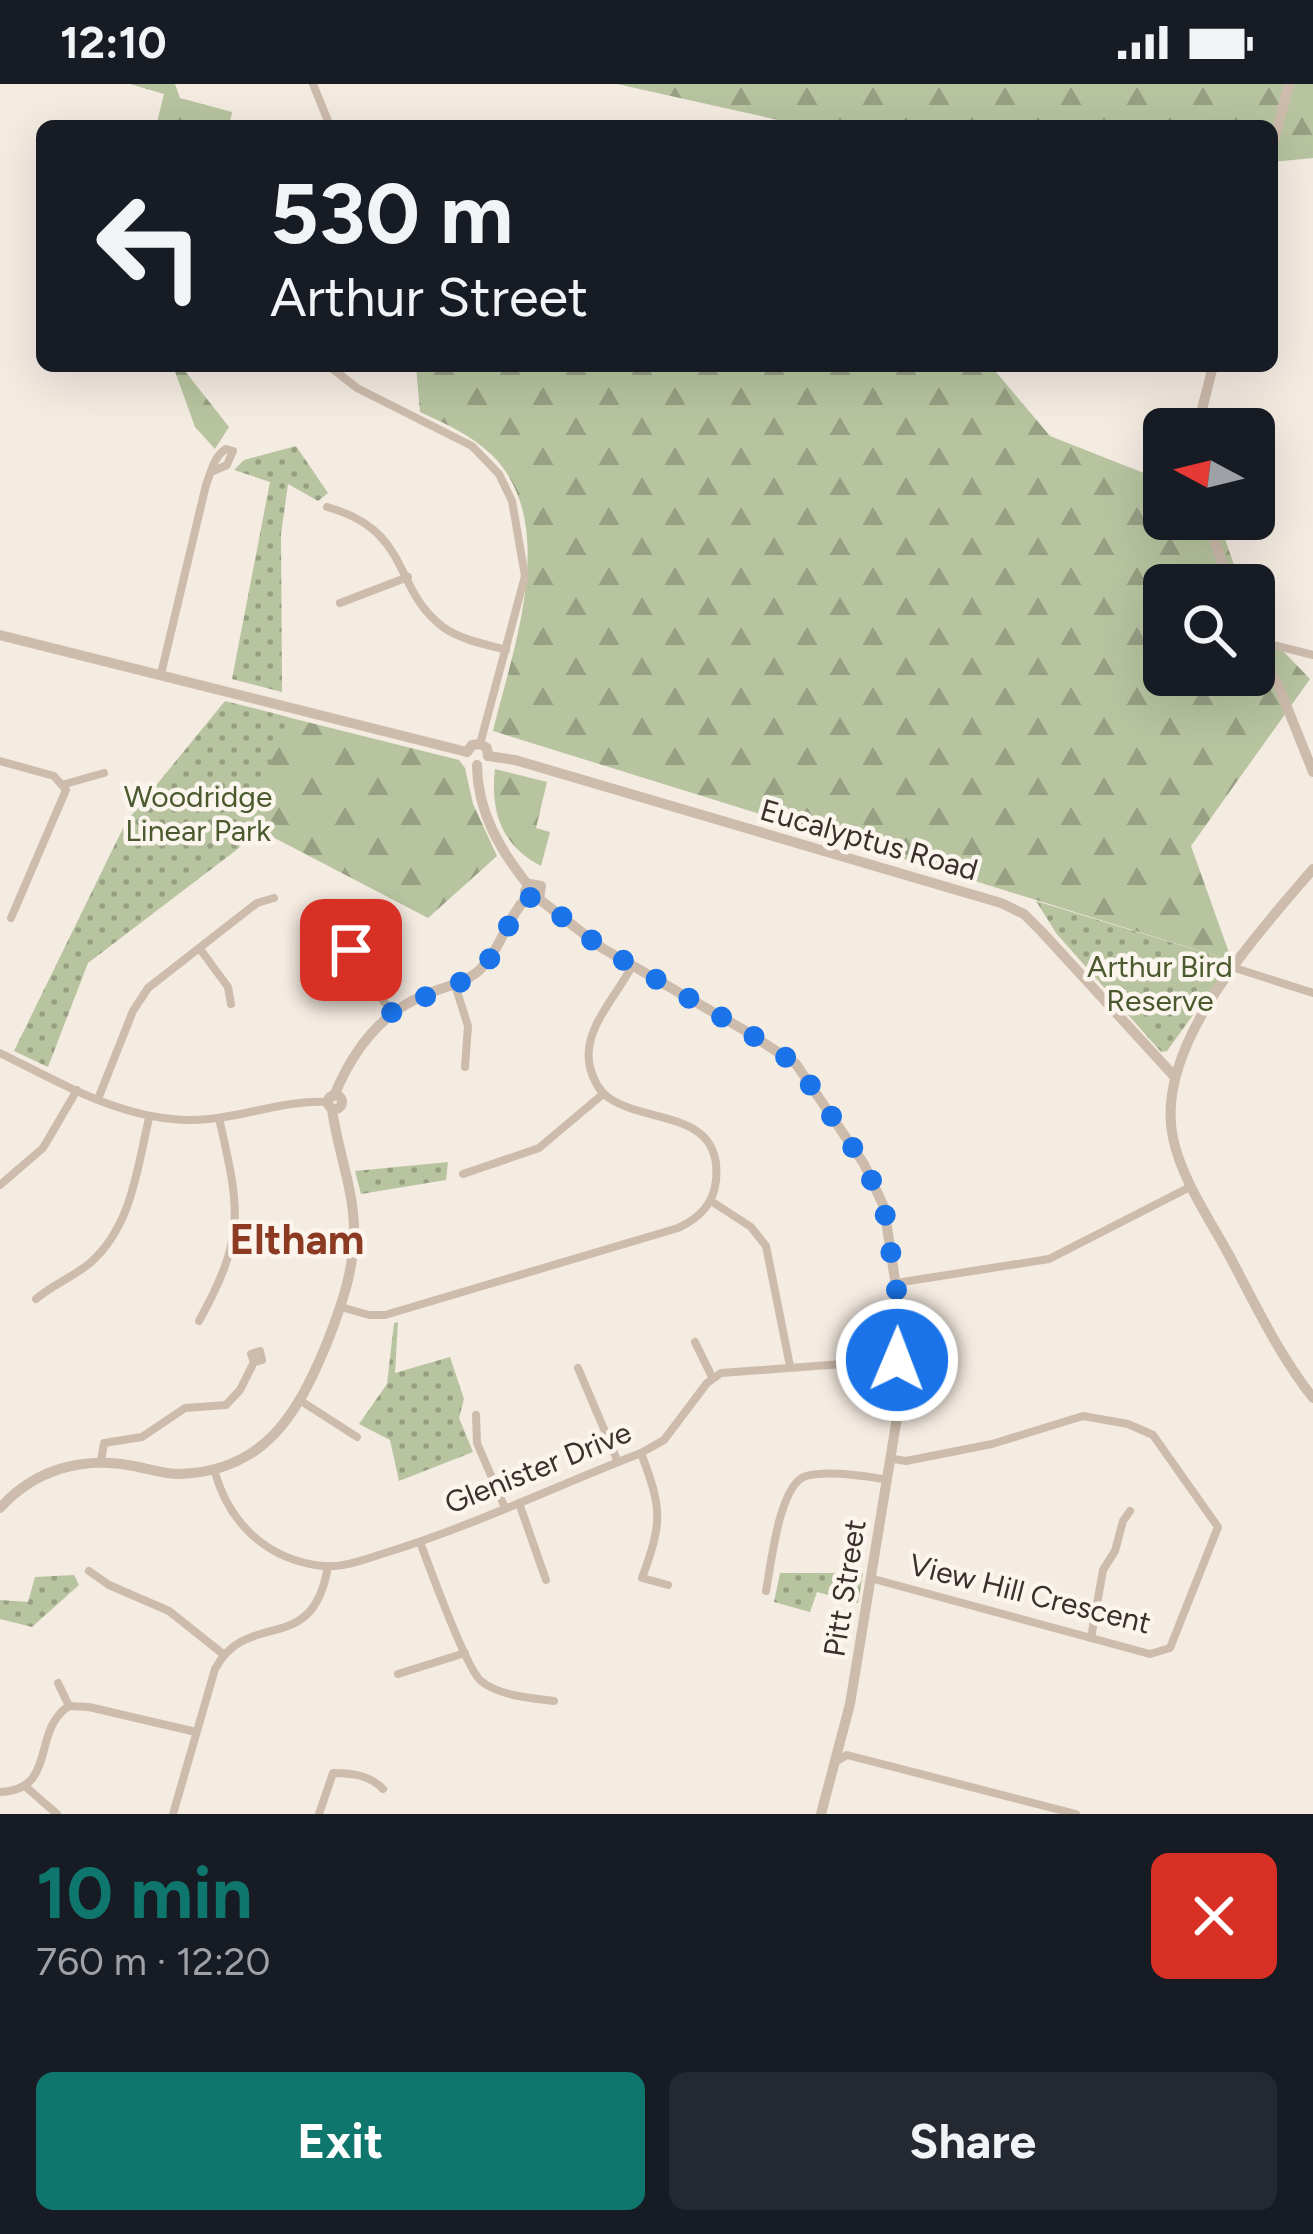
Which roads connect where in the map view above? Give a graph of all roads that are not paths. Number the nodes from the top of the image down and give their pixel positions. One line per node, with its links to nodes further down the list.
1 (313, 84): 3 (street)
2 (1289, 84): 4 (street)
3 (328, 120)
4 (1278, 125)
5 (336, 372): 14 (street)
6 (1212, 372): 7 (street)
7 (1203, 408)
8 (211, 472): 16 (street)
9 (327, 507): 10 (street)
10 (408, 577): 11 (street); 14 (street)
11 (340, 603)
12 (0, 635): 16 (street)
13 (1275, 645): 15 (street)
14 (506, 650): 18 (street)
15 (1313, 656)
16 (161, 674): 19 (street)
17 (1275, 679): 24 (street)
18 (480, 744): 19 (street); 20 (street)
19 (467, 752): 22 (street)
20 (488, 756): 22 (street); 40 (street, Eucalyptus Road)
21 (0, 761): 25 (street)
22 (476, 765): 27 (street, Pitt Street)
23 (104, 772): 25 (street)
24 (1313, 772)
25 (65, 784): 29 (street)
26 (1313, 869): 33 (street)
27 (531, 894): 32 (street, Pitt Street); 34 (street)
28 (274, 898): 30 (street)
29 (11, 918)
30 (200, 949): 36 (street); 43 (street)
31 (351, 950): 37 (street)
32 (632, 966): 42 (street); 51 (street, Pitt Street)
33 (1232, 967): 35 (street); 40 (street)
34 (454, 985): 37 (street); 39 (street)
35 (1313, 993)
36 (231, 1004)
37 (392, 1013): 44 (street)
38 (0, 1053): 41 (street)
39 (465, 1066)
40 (1173, 1075): 49 (street)
41 (77, 1089): 43 (street); 48 (street)
42 (603, 1094): 47 (street); 50 (street)
43 (98, 1099): 45 (street)
44 (334, 1102): 46 (street); 53 (street)
45 (149, 1118): 46 (street); 52 (street)
46 (219, 1118): 54 (street)
47 (463, 1174)
48 (0, 1185)
49 (1192, 1187): 51 (street); 61 (street)
50 (711, 1202): 53 (street); 58 (street)
51 (896, 1283): 56 (street, Pitt Street)
52 (36, 1299)
53 (341, 1307): 62 (street)
54 (199, 1321)
55 (695, 1342): 60 (street)
56 (903, 1361): 58 (street); 66 (street, Pitt Street)
57 (254, 1362): 67 (street)
58 (790, 1366): 60 (street)
59 (578, 1368): 68 (street)
60 (712, 1377): 65 (street, Glenister Drive)
61 (1313, 1398)
62 (301, 1402): 64 (street); 69 (street)
63 (476, 1415): 73 (street)
64 (357, 1438)
65 (641, 1453): 68 (street, Glenister Drive); 80 (street)
66 (893, 1459): 70 (street, Pitt Street); 82 (street, View Hill Crescent)
67 (101, 1461): 69 (street); 72 (street)
68 (618, 1462): 71 (street, Glenister Drive)
69 (214, 1469): 76 (street)
70 (884, 1478): 78 (street, Pitt Street); 81 (street)
71 (519, 1503): 73 (street, Glenister Drive); 79 (street)
72 (0, 1508)
73 (505, 1508): 75 (street, Glenister Drive)
74 (1130, 1510): 82 (street)
75 (420, 1542): 76 (street, Glenister Drive); 83 (street)
76 (328, 1566): 84 (street)
77 (89, 1571): 84 (street)
78 (871, 1579): 82 (street, View Hill Crescent); 90 (street, Pitt Street)
79 (546, 1580)
80 (668, 1585)
81 (766, 1591)
82 (1091, 1638)
83 (465, 1653): 85 (street); 87 (street)
84 (223, 1654): 89 (street)
85 (398, 1674)
86 (58, 1683): 88 (street)
87 (554, 1701)
88 (69, 1706): 89 (street); 91 (street)
89 (196, 1732): 95 (street)
90 (834, 1763): 97 (street, Pitt Street); 98 (street)
91 (26, 1787): 93 (street); 94 (street)
92 (383, 1790): 96 (street)
93 (0, 1792)
94 (57, 1814)
95 (173, 1814)
96 (319, 1814)
97 (820, 1814)
98 (1076, 1814)

